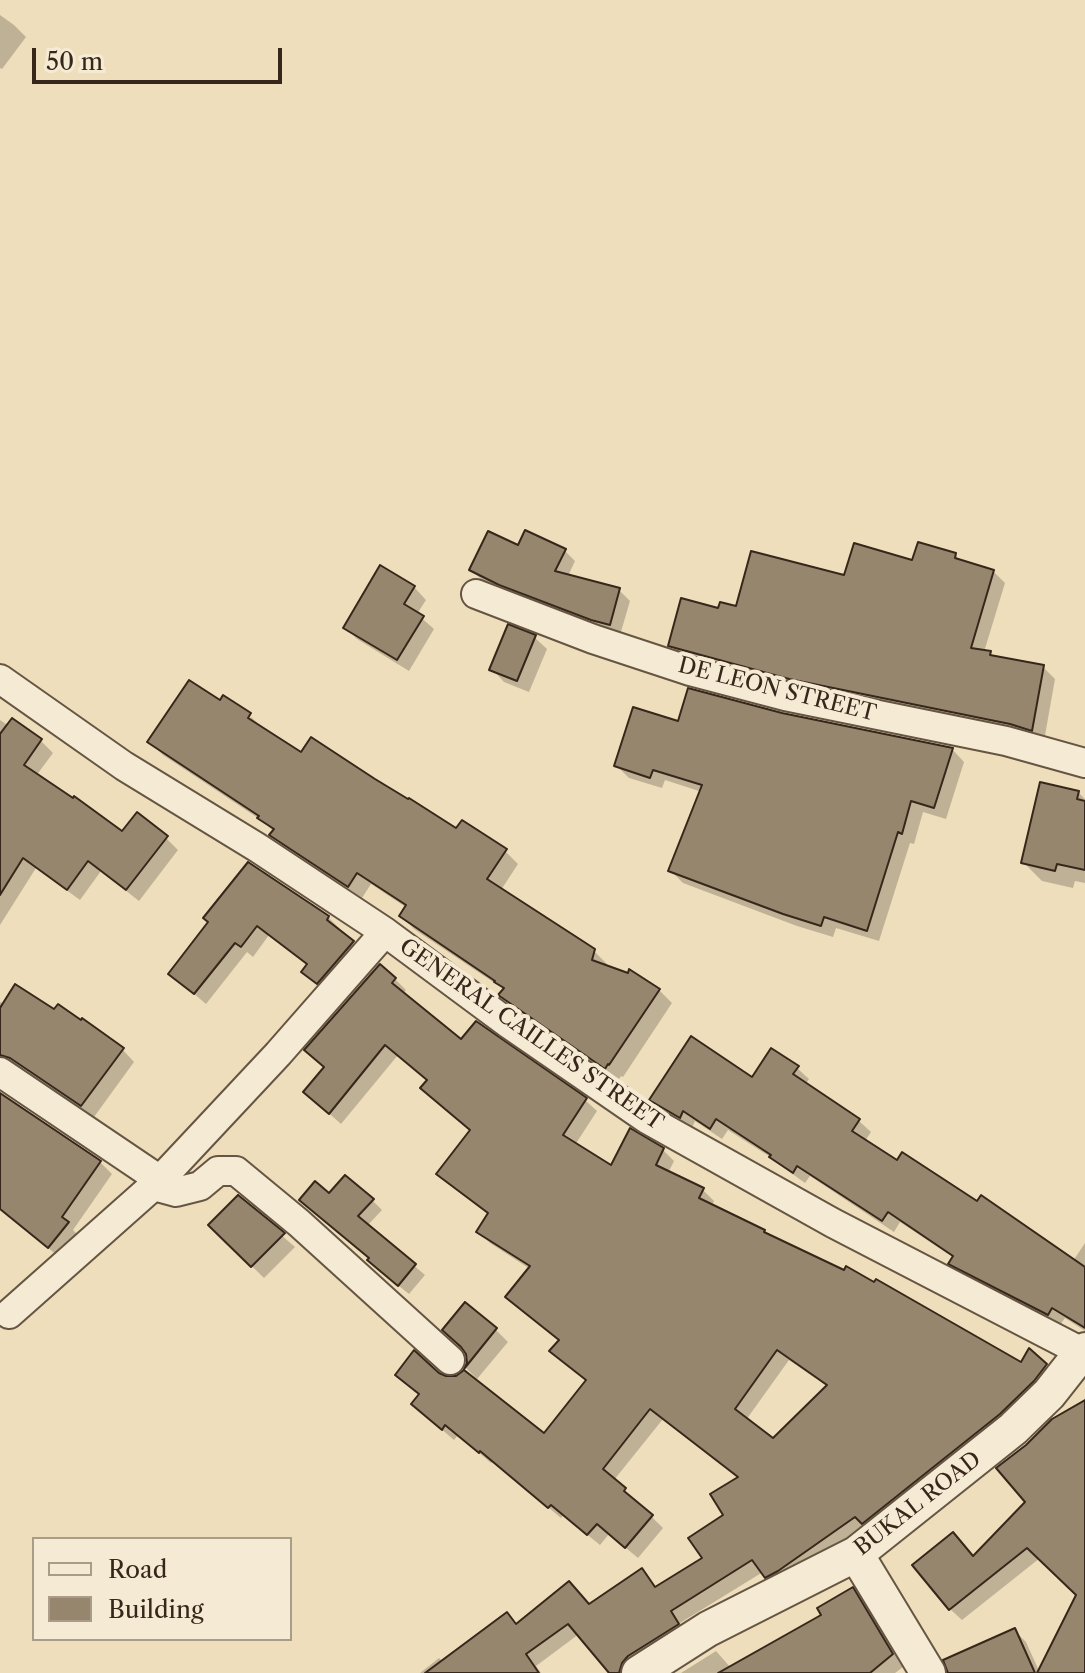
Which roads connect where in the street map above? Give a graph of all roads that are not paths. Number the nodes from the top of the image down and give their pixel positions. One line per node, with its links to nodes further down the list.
1 (476, 594): 3 (street, DE LEON STREET)
2 (1, 684): 4 (street, GENERAL CAILLES STREET)
3 (1085, 763)
4 (385, 932): 6 (street); 8 (street, GENERAL CAILLES STREET)
5 (0, 1072): 6 (street)
6 (157, 1183): 7 (street); 9 (street)
7 (9, 1314)
8 (1084, 1350): 10 (street, BUKAL ROAD)
9 (450, 1360)
10 (856, 1554): 11 (street, BUKAL ROAD); 12 (street)
11 (639, 1673)
12 (928, 1673)

